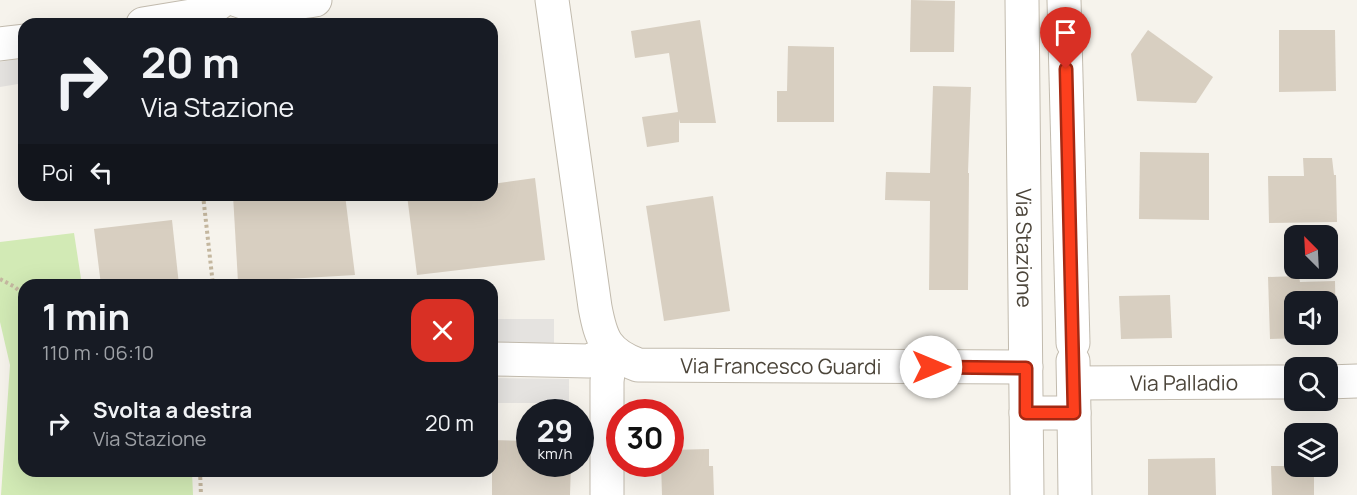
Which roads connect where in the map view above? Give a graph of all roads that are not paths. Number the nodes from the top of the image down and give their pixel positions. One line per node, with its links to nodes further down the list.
1 (223, 0): 7 (street)
2 (237, 0): 3 (street)
3 (315, 0)
4 (552, 0): 11 (street)
5 (1022, 0): 12 (street, Via Stazione)
6 (1064, 0): 10 (street)
7 (180, 18)
8 (18, 42): 9 (street)
9 (0, 44)
10 (1073, 343): 12 (street, Via Francesco Guardi); 17 (street)
11 (611, 351): 12 (street, Via Francesco Guardi); 13 (street); 19 (street)
12 (1026, 355): 18 (street, Via Stazione)
13 (498, 359)
14 (1357, 381): 15 (street)
15 (1338, 382)
16 (1284, 383): 17 (street, Via Palladio)
17 (1074, 398): 18 (street, Via Palladio); 21 (street)
18 (1026, 413): 20 (street, Via Stazione)
19 (607, 495)
20 (1027, 495)
21 (1075, 495)

